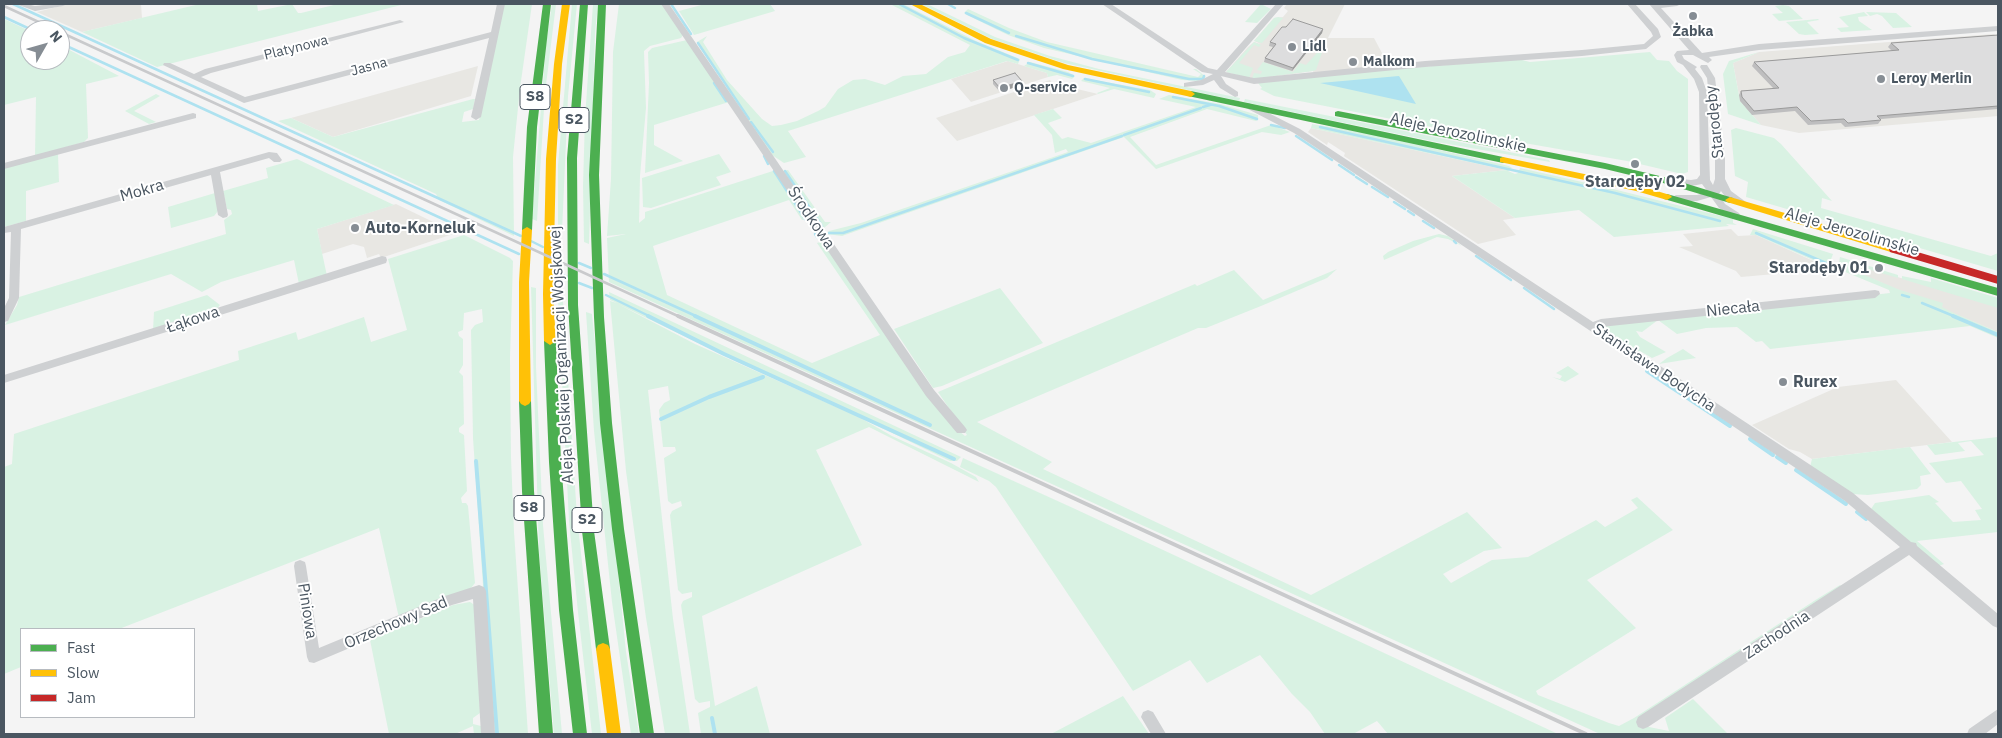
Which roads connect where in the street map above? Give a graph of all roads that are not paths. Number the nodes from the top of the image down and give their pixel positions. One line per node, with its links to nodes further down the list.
1 (20, 4): 2 (street)
2 (63, 4)
3 (501, 4): 19 (street)
4 (547, 4): 64 (main road, S8)
5 (566, 4): 65 (main road, Aleja Polskiej Organizacji Wojskowej / S2)
6 (584, 4): 66 (main road, Aleja Polskiej Organizacji Wojskowej / S2)
7 (602, 4): 22 (main road)
8 (611, 4): 22 (main road)
9 (666, 4): 55 (street, Środkowa)
10 (914, 4): 30 (main road, Aleje Jerozolimskie)
11 (933, 4): 28 (main road, Aleje Jerozolimskie)
12 (1106, 4): 26 (street)
13 (1280, 4): 26 (street)
14 (1631, 4): 26 (street)
15 (1677, 4): 16 (street)
16 (1654, 5): 20 (street, Starodęby)
17 (400, 22): 27 (street, Platynowa)
18 (1998, 29): 23 (street)
19 (494, 34): 27 (street, Jasna); 32 (street)
20 (1679, 34): 21 (street, Starodęby); 23 (street, Starodęby)
21 (1683, 51): 23 (street); 25 (street, Starodęby)
22 (598, 58): 67 (main road)
23 (1703, 59): 25 (street); 39 (street, Starodęby)
24 (167, 65): 27 (street)
25 (1687, 65): 38 (street, Starodęby)
26 (1217, 75): 28 (street); 29 (street)
27 (194, 77)
28 (1187, 85): 29 (main road, Aleje Jerozolimskie)
29 (1236, 94): 40 (main road, Aleje Jerozolimskie)
30 (1247, 106): 33 (main road, Aleje Jerozolimskie); 34 (street, Stanisława Bodycha)
31 (193, 116): 36 (street)
32 (476, 117)
33 (1308, 118): 34 (street); 42 (main road, Aleje Jerozolimskie)
34 (1297, 131): 53 (street, Stanisława Bodycha)
35 (276, 160): 37 (street, Mokra)
36 (4, 166)
37 (215, 170): 44 (street); 46 (street, Mokra)
38 (1705, 176): 40 (street, Starodęby); 41 (street, Starodęby)
39 (1720, 179): 41 (street, Starodęby); 43 (street, Starodęby)
40 (1665, 180): 41 (main road, Aleje Jerozolimskie)
41 (1712, 194): 42 (street); 43 (main road, Aleje Jerozolimskie); 45 (street, Starodęby)
42 (1676, 198): 45 (main road, Aleje Jerozolimskie)
43 (1741, 202): 49 (main road, Aleje Jerozolimskie)
44 (223, 215)
45 (1735, 215): 50 (main road, Aleje Jerozolimskie)
46 (16, 227): 47 (street, Mokra); 52 (street)
47 (4, 230)
48 (382, 260): 54 (street, Łąkowa)
49 (1998, 280)
50 (1998, 292)
51 (1875, 294): 53 (street, Niecała)
52 (4, 318)
53 (1592, 327): 56 (street, Stanisława Bodycha)
54 (4, 380)
55 (961, 430)
56 (1911, 548): 58 (street, Stanisława Bodycha); 62 (street, Zachodnia)
57 (300, 566): 59 (street, Piniowa)
58 (1998, 622)
59 (314, 657): 63 (street, Orzechowy Sad)
60 (1998, 716): 69 (street)
61 (1148, 717): 68 (street)
62 (1643, 722)
63 (488, 734)
64 (546, 734)
65 (580, 734)
66 (614, 734)
67 (648, 734)
68 (1159, 734)
69 (1974, 734)

